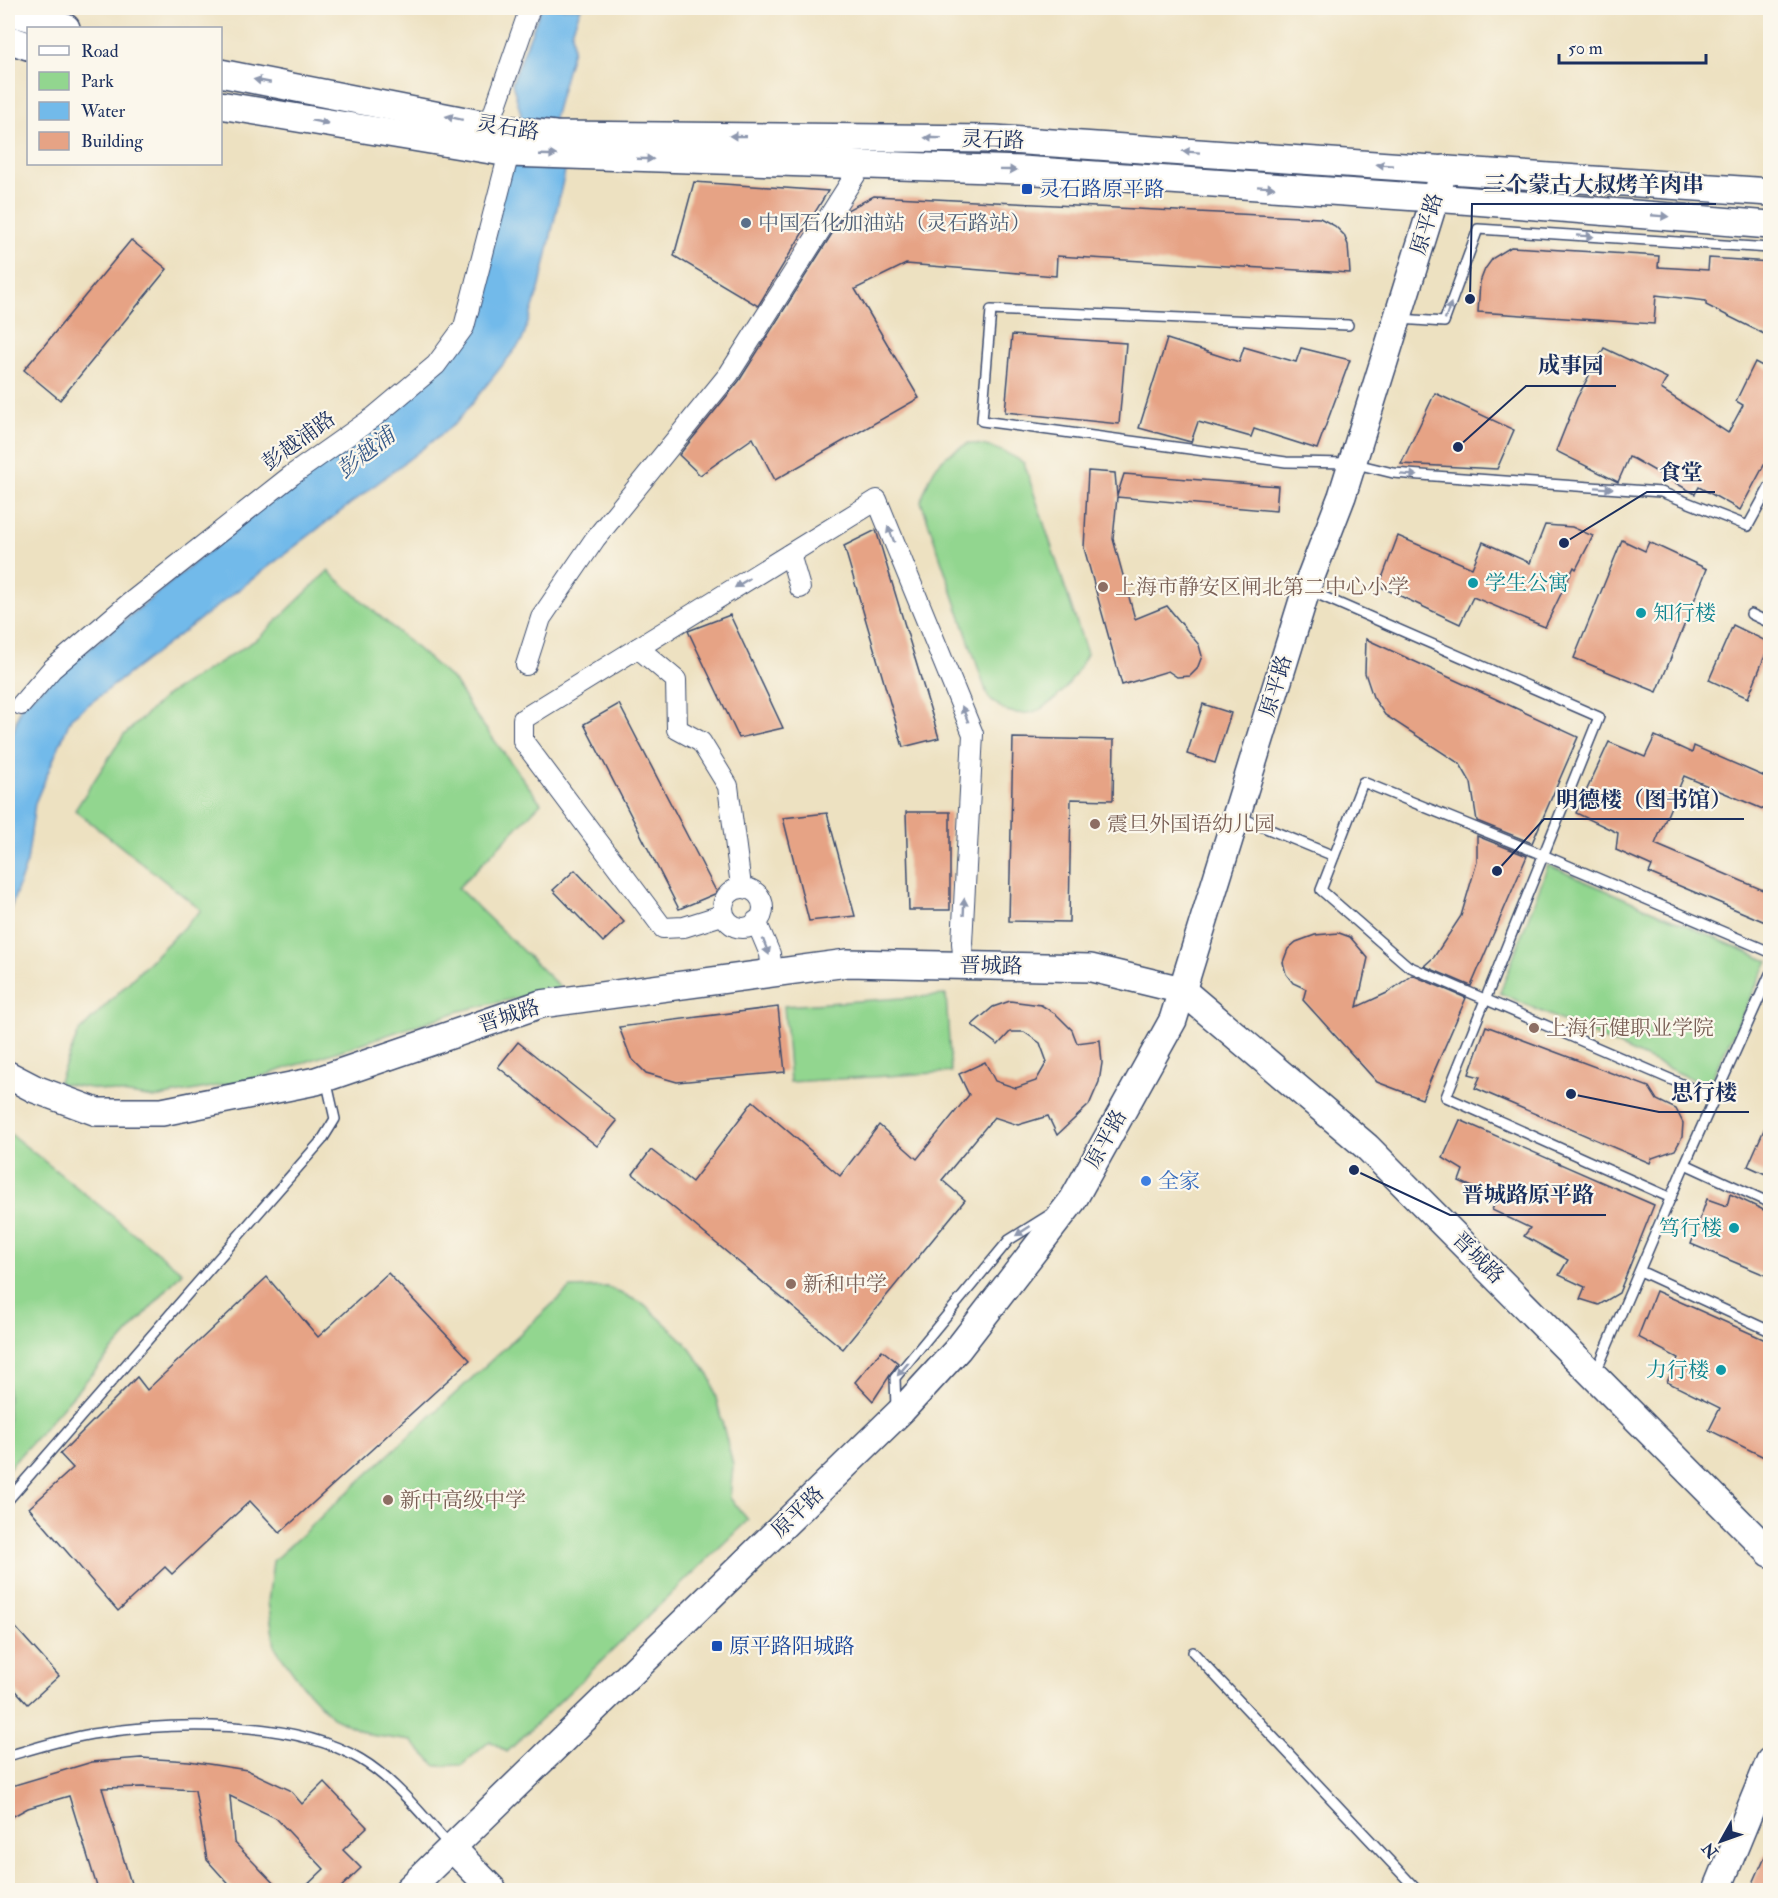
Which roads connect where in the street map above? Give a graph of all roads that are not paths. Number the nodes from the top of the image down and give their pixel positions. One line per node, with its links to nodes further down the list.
1 (530, 8): 8 (street, 彭越浦路)
2 (8, 11): 3 (street)
3 (63, 27)
4 (8, 39): 5 (street)
5 (27, 46)
6 (222, 73): 8 (street, 灵石路, one-way to 6)
7 (222, 105): 8 (street, 灵石路, one-way to 8)
8 (502, 140): 9 (street, 灵石路); 27 (street, 彭越浦路)
9 (582, 146): 10 (street, 灵石路, one-way to 10); 11 (street, 灵石路, one-way to 9)
10 (861, 166): 13 (street, 灵石路, one-way to 13); 26 (street)
11 (1444, 169): 12 (street, 灵石路); 13 (street, 原平路)
12 (1770, 192)
13 (1434, 199): 14 (street, 灵石路, one-way to 14); 16 (street, 原平路)
14 (1770, 225)
15 (1770, 248): 16 (lane, one-way to 15)
16 (1397, 319): 18 (street, 原平路)
17 (1348, 325): 18 (lane)
18 (1352, 463): 19 (lane, one-way to 19); 22 (street, 原平路)
19 (1770, 486)
20 (790, 554): 21 (street); 25 (street, one-way to 25); 35 (street, one-way to 20)
21 (800, 588)
22 (1306, 589): 28 (street, 原平路); 29 (lane)
23 (1751, 614): 24 (lane)
24 (1770, 623)
25 (638, 648): 31 (street); 32 (street)
26 (526, 665)
27 (21, 705)
28 (1236, 816): 30 (lane); 38 (street, 原平路)
29 (1543, 855): 30 (lane); 34 (lane); 39 (lane)
30 (1334, 856): 39 (lane)
31 (741, 886): 32 (street); 33 (street)
32 (722, 915): 33 (street)
33 (756, 921): 36 (street, one-way to 36)
34 (1770, 952)
35 (964, 966): 36 (street, 晋城路); 38 (street, 晋城路)
36 (772, 973): 41 (street, 晋城路)
37 (1770, 974): 42 (lane)
38 (1182, 990): 48 (street, 晋城路); 54 (street, 原平路)
39 (1485, 999): 42 (lane); 44 (lane)
40 (8, 1075): 41 (street, 晋城路)
41 (326, 1077): 49 (lane)
42 (1714, 1098): 43 (lane)
43 (1685, 1164): 44 (lane); 45 (lane)
44 (1671, 1197): 46 (lane)
45 (1770, 1203)
46 (1640, 1270): 47 (lane); 48 (lane)
47 (1770, 1330)
48 (1595, 1376): 50 (street, 晋城路)
49 (8, 1500)
50 (1770, 1552)
51 (1193, 1652): 57 (lane)
52 (8, 1756): 54 (lane)
53 (1770, 1761): 58 (street)
54 (453, 1849): 55 (street); 56 (street, 原平路)
55 (487, 1884)
56 (408, 1890)
57 (1417, 1890)
58 (1717, 1890)

